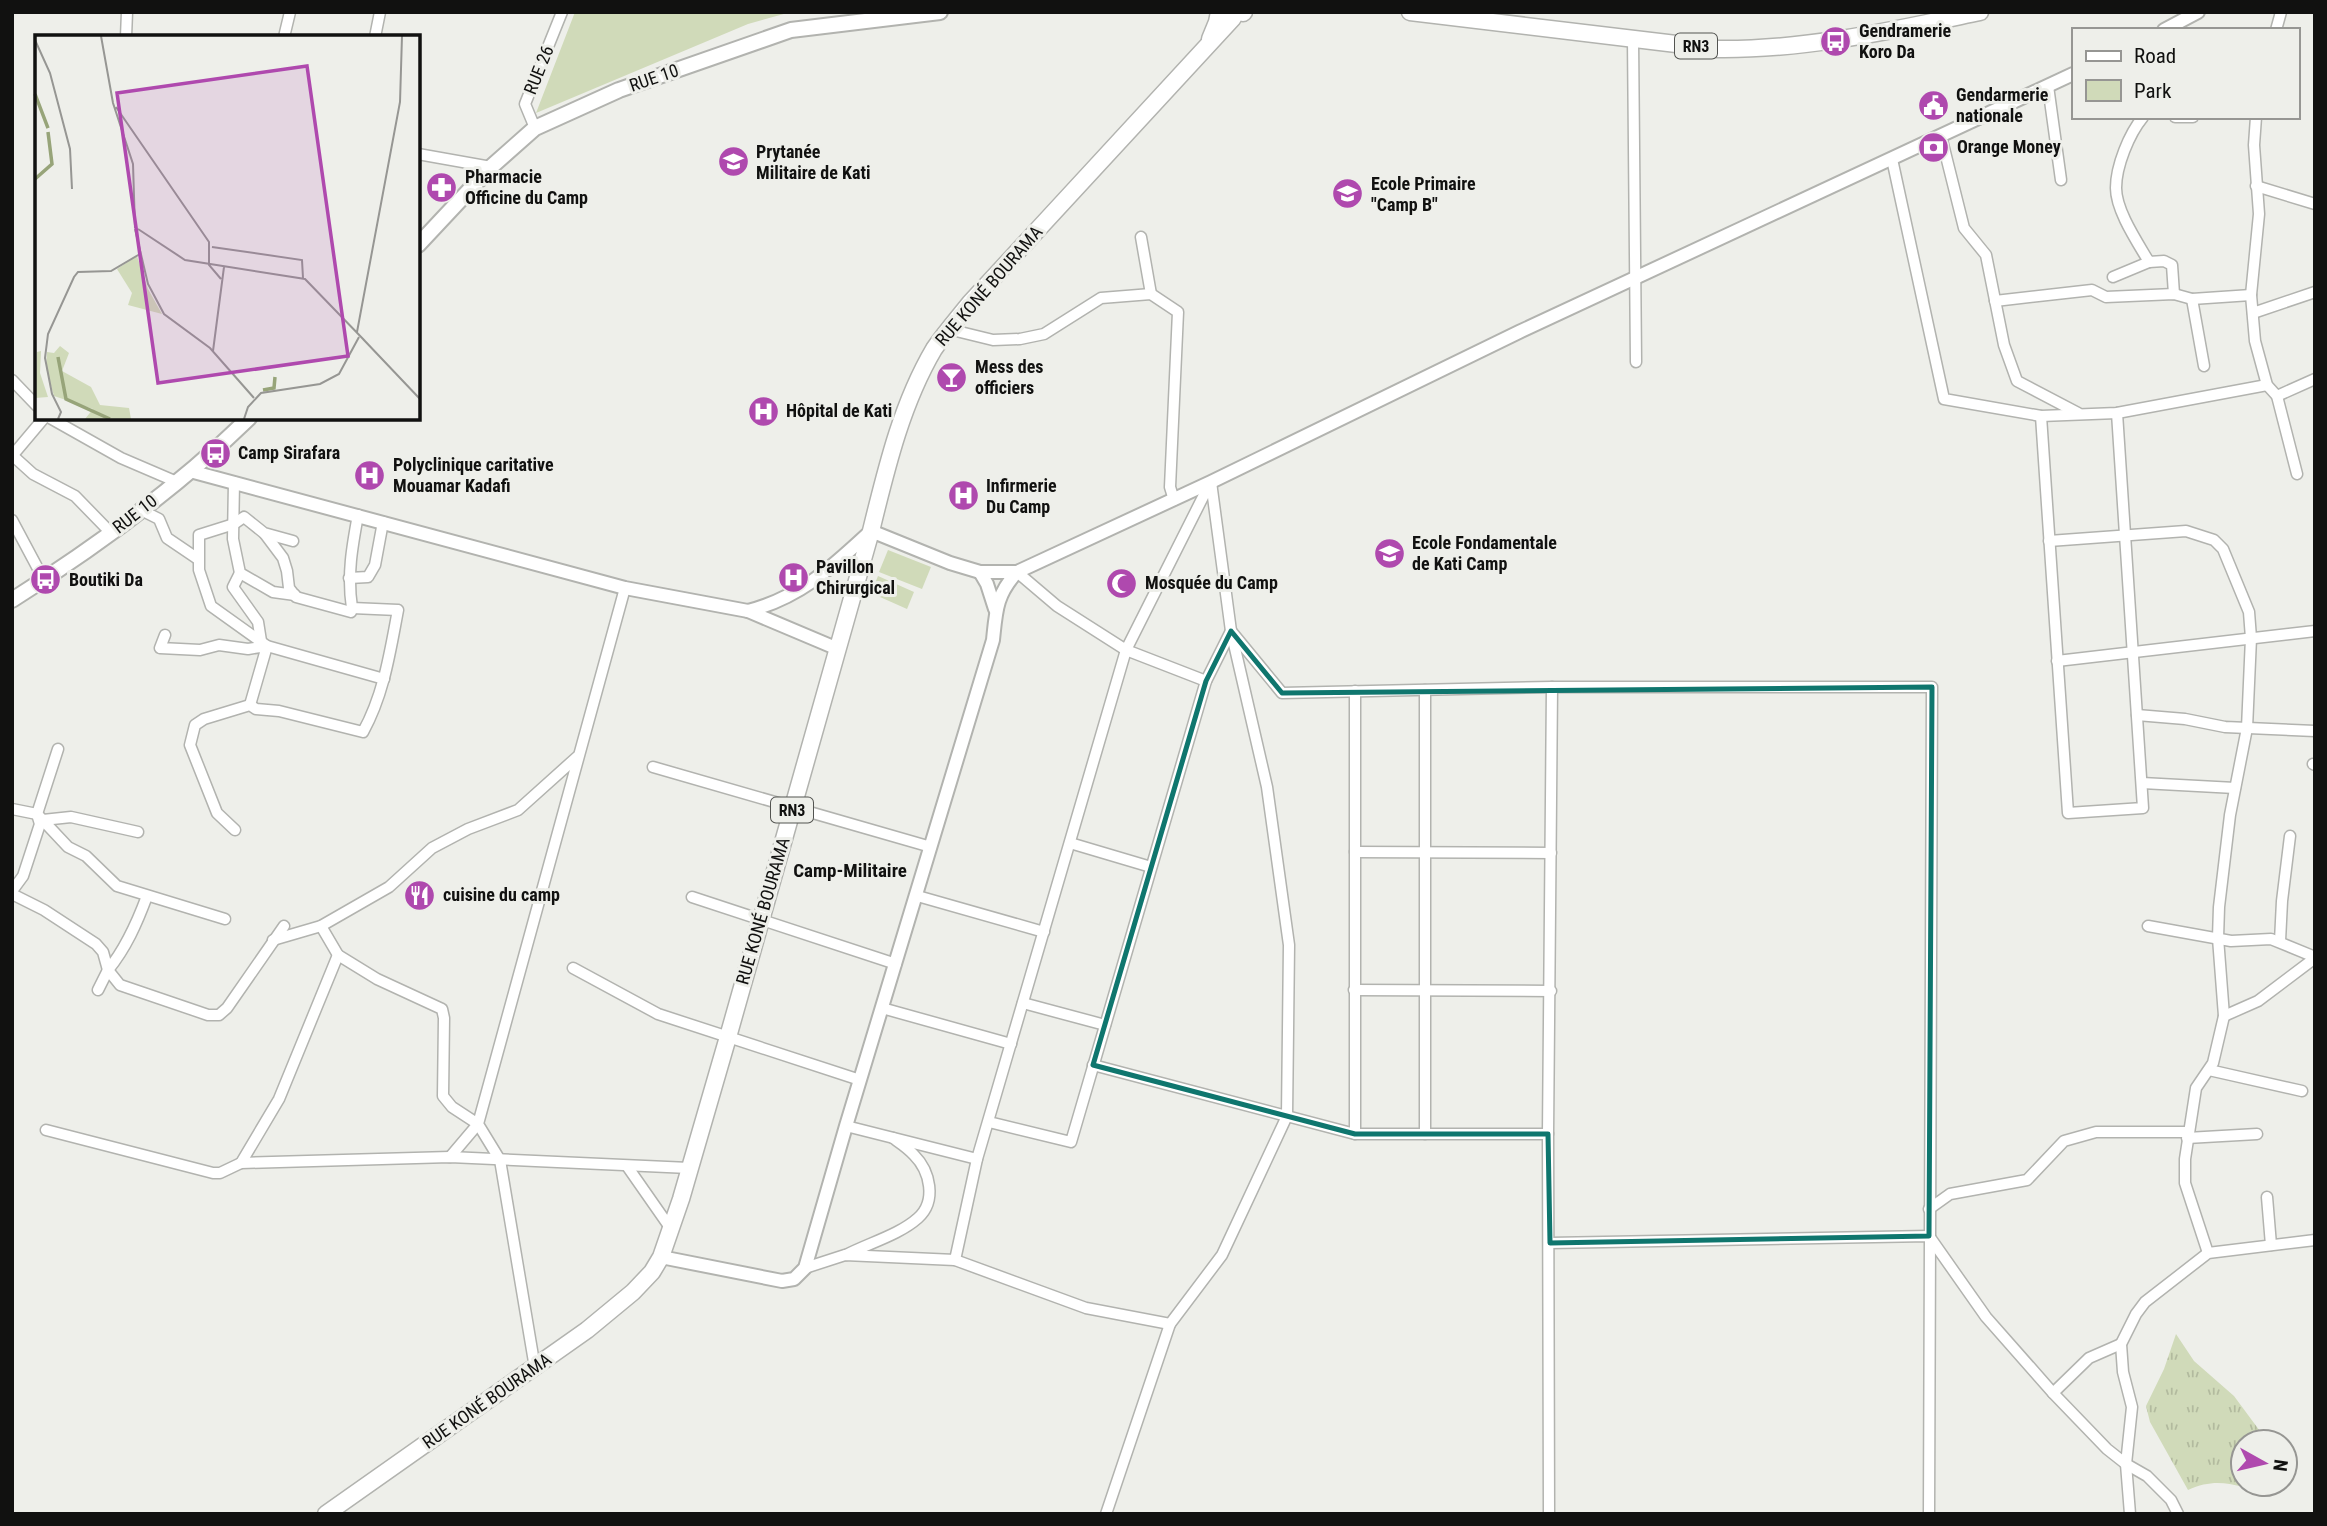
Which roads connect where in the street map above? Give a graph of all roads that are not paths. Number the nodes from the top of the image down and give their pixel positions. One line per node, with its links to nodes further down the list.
1 (127, 12): 11 (street)
2 (290, 12): 12 (street)
3 (380, 12): 13 (street)
4 (562, 12): 19 (street, RUE 26)
5 (940, 12): 19 (main road, RUE 10)
6 (1410, 12): 14 (highway, RN3)
7 (1980, 12): 14 (highway, RN3)
8 (2199, 12): 10 (street)
9 (1234, 13): 39 (highway, RUE KONÉ BOURAMA / RN3)
10 (2168, 28)
11 (126, 35)
12 (284, 35)
13 (376, 35)
14 (1633, 39): 31 (street)
15 (2072, 74): 16 (street)
16 (2048, 86): 20 (street); 24 (street)
17 (2141, 119): 29 (street)
18 (2256, 119): 25 (street)
19 (535, 128): 23 (main road, RUE 10)
20 (1941, 136): 22 (street); 37 (street)
21 (420, 154): 23 (street)
22 (1892, 159): 31 (street); 49 (street)
23 (491, 167): 28 (main road, RUE 10)
24 (2061, 180)
25 (2256, 186): 26 (street); 35 (street)
26 (2315, 204)
27 (1141, 237): 33 (street)
28 (420, 243)
29 (2149, 262): 30 (street); 34 (street)
30 (2113, 277)
31 (1635, 278): 40 (street); 58 (street)
32 (2315, 292): 38 (street)
33 (1151, 293): 39 (street); 59 (street)
34 (2174, 294): 36 (street); 37 (street)
35 (2251, 295): 36 (street); 38 (street)
36 (2192, 299): 41 (street)
37 (1995, 301): 48 (street)
38 (2253, 313): 44 (street)
39 (948, 329): 65 (highway, RUE KONÉ BOURAMA / RN3)
40 (1636, 362)
41 (2204, 366)
42 (2315, 379): 45 (street)
43 (12, 380): 46 (street)
44 (2267, 385): 45 (street); 47 (street)
45 (2277, 396): 55 (street)
46 (35, 404)
47 (2117, 413): 48 (street); 68 (street)
48 (2080, 414): 49 (street)
49 (2041, 416): 70 (street)
50 (42, 420): 53 (street)
51 (54, 420): 56 (street)
52 (247, 420): 54 (main road, RUE 10)
53 (13, 456): 66 (street)
54 (190, 471): 56 (main road, RUE 10); 57 (street)
55 (2297, 474)
56 (177, 482): 60 (main road, RUE 10)
57 (234, 482): 61 (street); 64 (street)
58 (1210, 482): 59 (street); 85 (street); 91 (street)
59 (1174, 500): 73 (street)
60 (141, 510): 66 (main road, RUE 10); 71 (street)
61 (358, 515): 63 (street); 75 (street)
62 (12, 520): 76 (street)
63 (383, 522): 75 (street); 77 (street)
64 (234, 524): 67 (street); 71 (street); 74 (street)
65 (871, 531): 72 (street); 80 (street); 90 (highway, RUE KONÉ BOURAMA / RN3)
66 (111, 533): 76 (main road, RUE 10)
67 (264, 533): 69 (street); 78 (street)
68 (2125, 535): 70 (street); 88 (street); 92 (street)
69 (293, 541)
70 (2049, 541): 93 (street)
71 (198, 559): 89 (street)
72 (980, 572): 73 (street); 83 (street)
73 (1017, 572): 83 (street); 91 (street)
74 (240, 573): 78 (street); 89 (street)
75 (349, 578): 81 (street)
76 (44, 580): 79 (main road, RUE 10)
77 (625, 588): 82 (street); 104 (street)
78 (295, 595): 81 (street)
79 (12, 600)
80 (772, 605): 82 (street); 84 (street)
81 (352, 608): 94 (street)
82 (748, 611): 84 (street)
83 (996, 613): 115 (street)
84 (776, 622): 90 (street)
85 (1231, 631): 95 (street); 98 (street); 152 (street)
86 (2315, 631): 88 (street)
87 (165, 635): 89 (street)
88 (2251, 638): 92 (street); 101 (street)
89 (264, 643): 94 (street); 99 (street)
90 (838, 649): 108 (highway, RUE KONÉ BOURAMA / RN3)
91 (1126, 650): 95 (street); 114 (street)
92 (2133, 653): 93 (street); 100 (street)
93 (2057, 661): 106 (street)
94 (384, 679): 99 (street)
95 (1206, 681): 119 (street)
96 (1552, 687): 97 (street); 118 (street); 170 (street)
97 (1425, 690): 98 (street); 117 (street)
98 (1355, 691): 116 (street)
99 (250, 705): 111 (street)
100 (2137, 715): 101 (street); 106 (street)
101 (2247, 728): 102 (street); 107 (street)
102 (2315, 731)
103 (58, 749): 110 (street)
104 (579, 756): 127 (street); 154 (street)
105 (653, 767): 108 (street)
106 (2142, 783): 107 (street)
107 (2235, 788): 130 (street)
108 (792, 807): 115 (street); 125 (highway, RUE KONÉ BOURAMA / RN3)
109 (12, 809): 110 (street)
110 (40, 817): 112 (street); 120 (street); 121 (street)
111 (235, 830)
112 (138, 832)
113 (2290, 836): 132 (street)
114 (1070, 843): 119 (street); 129 (street)
115 (931, 847): 135 (street)
116 (1355, 852): 117 (street); 139 (street)
117 (1424, 852): 118 (street); 140 (street)
118 (1551, 853): 141 (street)
119 (1152, 867): 145 (street)
120 (12, 892): 137 (street)
121 (147, 897): 124 (street); 137 (street)
122 (692, 897): 125 (street)
123 (921, 897): 129 (street)
124 (226, 919)
125 (761, 919): 135 (street); 146 (highway, RUE KONÉ BOURAMA / RN3)
126 (284, 926): 131 (street)
127 (321, 926): 131 (street); 133 (street)
128 (2148, 926): 130 (street)
129 (1044, 932): 142 (street)
130 (2218, 939): 132 (street); 144 (street)
131 (273, 940): 137 (street)
132 (2280, 941): 134 (street)
133 (338, 955): 154 (street); 166 (street)
134 (2315, 957): 144 (street)
135 (896, 964): 143 (street)
136 (573, 968): 146 (street)
137 (108, 970): 138 (street)
138 (98, 990)
139 (1354, 990): 140 (street); 157 (street)
140 (1424, 990): 141 (street); 158 (street)
141 (1551, 991): 159 (street)
142 (1023, 1003): 145 (street); 147 (street)
143 (882, 1008): 147 (street); 150 (street)
144 (2224, 1016): 149 (street)
145 (1105, 1025): 148 (street)
146 (728, 1037): 150 (street); 168 (highway, RUE KONÉ BOURAMA / RN3)
147 (1011, 1044): 153 (street)
148 (1093, 1065): 152 (street); 153 (street)
149 (2209, 1070): 151 (street); 161 (street)
150 (860, 1080): 155 (street)
151 (2302, 1091)
152 (1287, 1116): 157 (street); 181 (street)
153 (989, 1122): 164 (street)
154 (478, 1125): 163 (street); 165 (street)
155 (846, 1126): 162 (street); 180 (street)
156 (46, 1130): 166 (street)
157 (1355, 1134): 158 (street)
158 (1425, 1134): 159 (street)
159 (1548, 1134): 174 (street)
160 (2257, 1134): 161 (street)
161 (2188, 1135): 170 (street); 176 (street)
162 (893, 1138): 164 (street); 177 (street)
163 (450, 1157): 165 (street); 166 (street)
164 (977, 1159): 179 (street)
165 (500, 1160): 167 (street); 183 (street)
166 (241, 1163)
167 (627, 1166): 168 (street); 171 (street)
168 (690, 1168): 171 (highway, RUE KONÉ BOURAMA / RN3)
169 (2267, 1198): 175 (street)
170 (1929, 1209): 172 (street)
171 (671, 1229): 178 (highway, RUE KONÉ BOURAMA / RN3)
172 (1929, 1236): 174 (street); 184 (street); 189 (street)
173 (2315, 1240): 175 (street)
174 (1550, 1243): 188 (street)
175 (2272, 1245): 176 (street)
176 (2208, 1253): 182 (street)
177 (845, 1255): 179 (street); 180 (street)
178 (661, 1256): 180 (street); 183 (highway, RUE KONÉ BOURAMA / RN3)
179 (954, 1260): 181 (street)
180 (805, 1268)
181 (1170, 1324): 187 (street)
182 (2121, 1343): 184 (street); 185 (street)
183 (535, 1368): 186 (highway, RUE KONÉ BOURAMA / RN3)
184 (2053, 1393): 185 (street)
185 (2126, 1464): 190 (street); 191 (street)
186 (326, 1514)
187 (1107, 1514)
188 (1549, 1514)
189 (1929, 1514)
190 (2130, 1514)
191 (2178, 1514)

